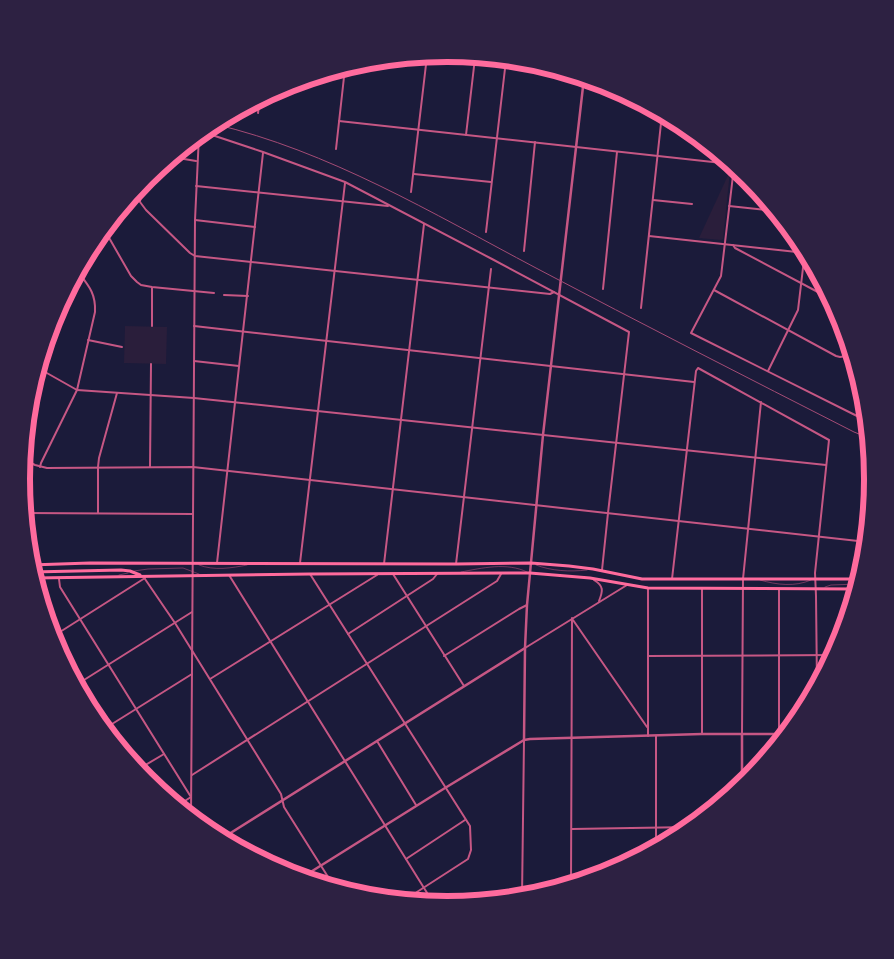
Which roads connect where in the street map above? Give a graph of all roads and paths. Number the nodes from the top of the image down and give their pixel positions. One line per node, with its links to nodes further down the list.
1 (426, 63): 10 (street)
2 (474, 63): 12 (street)
3 (505, 67): 13 (street)
4 (344, 76): 8 (street)
5 (583, 86): 16 (street)
6 (259, 108): 7 (street)
7 (258, 113)
8 (339, 121): 10 (street); 17 (street)
9 (662, 122): 20 (street)
10 (419, 130): 12 (street); 24 (street)
11 (212, 135): 18 (street)
12 (466, 135): 13 (street)
13 (496, 138): 14 (street); 27 (street)
14 (535, 142): 16 (street); 46 (street)
15 (199, 145): 22 (street)
16 (576, 147): 19 (street); 64 (street)
17 (336, 149)
18 (264, 152): 26 (street); 29 (street)
19 (617, 152): 20 (street); 58 (street)
20 (657, 156): 23 (street); 32 (street)
21 (181, 159): 22 (street)
22 (198, 162): 28 (street)
23 (718, 163)
24 (414, 174): 27 (street); 30 (street)
25 (733, 176): 36 (street)
26 (345, 182): 33 (street); 35 (street)
27 (492, 182): 41 (street)
28 (196, 186): 29 (street); 38 (street)
29 (259, 192): 33 (street); 40 (street)
30 (411, 192)
31 (141, 197): 48 (street)
32 (653, 200): 34 (street); 42 (street)
33 (343, 201): 35 (street); 52 (street)
34 (692, 204)
35 (390, 206): 39 (street)
36 (729, 206): 37 (street); 44 (street)
37 (765, 210)
38 (195, 220): 40 (street); 48 (street)
39 (424, 224): 54 (street); 61 (street)
40 (255, 227): 49 (street)
41 (486, 232)
42 (649, 236): 44 (street); 67 (street)
43 (108, 237): 57 (street)
44 (725, 244): 45 (street); 59 (street)
45 (734, 245): 47 (street); 55 (street)
46 (524, 251)
47 (796, 251)
48 (195, 256): 49 (street); 60 (street)
49 (251, 262): 52 (street); 66 (street)
50 (804, 265): 55 (street)
51 (491, 269): 56 (street)
52 (334, 271): 54 (street); 73 (street)
53 (82, 278): 72 (street)
54 (418, 280): 56 (street); 75 (street)
55 (802, 284): 63 (street); 70 (street)
56 (489, 287): 61 (street); 77 (street)
57 (152, 288): 60 (street); 68 (street)
58 (603, 289)
59 (714, 290): 70 (street); 83 (street)
60 (194, 291): 62 (street); 69 (street)
61 (554, 292): 64 (street)
62 (214, 293)
63 (820, 293)
64 (558, 294): 81 (street); 84 (street)
65 (224, 295): 66 (street)
66 (248, 296): 71 (street)
67 (641, 308)
68 (152, 326)
69 (194, 326): 71 (street); 78 (street)
70 (788, 330): 76 (street); 83 (street)
71 (243, 332): 73 (street); 80 (street)
72 (88, 340): 74 (street); 86 (street)
73 (326, 341): 75 (street); 92 (street)
74 (122, 347)
75 (409, 350): 77 (street); 94 (street)
76 (845, 356)
77 (480, 358): 81 (street); 95 (street)
78 (194, 361): 80 (street); 89 (street)
79 (151, 364): 88 (street)
80 (239, 366): 90 (street)
81 (550, 366): 84 (street); 96 (street)
82 (44, 371): 86 (street)
83 (768, 371): 93 (street)
84 (624, 374): 85 (street); 97 (street)
85 (694, 382): 91 (street); 98 (street)
86 (77, 390): 87 (street); 102 (street)
87 (117, 393): 88 (street); 103 (street)
88 (151, 395): 89 (street); 104 (street)
89 (194, 398): 90 (street); 105 (street)
90 (236, 402): 92 (street); 106 (street)
91 (761, 402): 99 (street); 101 (street)
92 (318, 411): 94 (street); 107 (street)
93 (859, 416)
94 (401, 420): 95 (street); 108 (street)
95 (472, 427): 96 (street); 109 (street)
96 (543, 435): 97 (street); 110 (street)
97 (616, 442): 98 (street); 113 (street)
98 (686, 450): 99 (street); 115 (street)
99 (755, 457): 101 (street); 116 (street)
100 (31, 463): 102 (street)
101 (826, 465): 117 (street)
102 (40, 467): 103 (street)
103 (98, 467): 104 (street); 112 (street)
104 (150, 467): 105 (street)
105 (193, 467): 106 (street); 114 (street)
106 (228, 471): 107 (street); 120 (street)
107 (310, 480): 108 (street); 122 (street)
108 (393, 489): 109 (street); 124 (street)
109 (464, 497): 110 (street); 125 (street)
110 (537, 505): 113 (street); 123 (street)
111 (32, 513): 112 (street)
112 (98, 513): 114 (street)
113 (608, 513): 115 (street); 127 (street)
114 (193, 514): 119 (street)
115 (678, 521): 116 (street); 145 (street)
116 (748, 529): 117 (street); 146 (street)
117 (818, 537): 118 (street); 147 (street)
118 (859, 541)
119 (192, 563): 120 (main road); 121 (lane); 126 (main road); 130 (street)
120 (217, 563): 121 (main road)
121 (254, 563): 122 (main road)
122 (300, 563): 124 (main road)
123 (531, 563): 125 (main road); 127 (main road); 131 (street)
124 (384, 564): 125 (main road)
125 (456, 564)
126 (39, 565)
127 (602, 570): 145 (main road)
128 (40, 572): 129 (main road)
129 (133, 572): 130 (lane); 139 (lane); 140 (main road)
130 (193, 573): 138 (main road); 141 (main road); 161 (street)
131 (530, 573): 136 (lane); 137 (main road); 144 (main road); 160 (street)
132 (310, 574): 133 (main road); 138 (main road); 159 (street)
133 (378, 574): 134 (main road); 159 (street)
134 (393, 574): 135 (main road); 157 (street)
135 (437, 574): 136 (main road); 157 (street)
136 (450, 574): 137 (main road)
137 (501, 574): 165 (street)
138 (229, 575): 168 (street)
139 (113, 576): 140 (main road); 143 (main road)
140 (140, 576): 141 (main road)
141 (145, 577): 163 (street); 164 (street)
142 (42, 578): 143 (main road)
143 (59, 578): 163 (street)
144 (590, 578): 150 (main road); 158 (street)
145 (672, 579): 146 (main road)
146 (743, 579): 147 (main road); 154 (street)
147 (815, 579): 148 (main road); 156 (street)
148 (852, 579)
149 (851, 584): 156 (lane)
150 (627, 585): 151 (main road); 158 (street)
151 (648, 588): 152 (main road); 175 (street)
152 (702, 589): 154 (main road); 176 (street)
153 (849, 589): 156 (main road)
154 (743, 590): 155 (main road); 177 (street)
155 (780, 590): 156 (main road); 171 (street)
156 (816, 590): 172 (street)
157 (407, 596): 165 (street); 167 (street)
158 (599, 601): 162 (street)
159 (329, 605): 167 (street); 168 (street)
160 (527, 605): 169 (street); 174 (street)
161 (192, 612): 164 (street); 170 (street)
162 (572, 618): 169 (street); 189 (street); 196 (street)
163 (80, 620): 166 (street); 179 (street)
164 (174, 623): 170 (street); 179 (street)
165 (426, 626): 174 (street); 178 (street)
166 (59, 633)
167 (348, 634): 178 (street)
168 (270, 642): 182 (street); 185 (street)
169 (524, 648): 184 (street); 198 (street)
170 (192, 651): 181 (street); 182 (street)
171 (779, 655): 172 (street); 177 (street); 190 (street)
172 (817, 655): 173 (street); 180 (street)
173 (825, 655)
174 (444, 656): 184 (street)
175 (648, 656): 176 (street); 189 (street)
176 (702, 656): 177 (street); 191 (street)
177 (743, 656): 192 (street)
178 (366, 664): 185 (street); 187 (street)
179 (108, 665): 183 (street); 186 (street)
180 (817, 671)
181 (192, 674): 186 (street); 204 (street)
182 (210, 679): 197 (street)
183 (82, 681)
184 (464, 686): 187 (street)
185 (307, 701): 197 (street); 201 (street)
186 (136, 708): 188 (street); 200 (street)
187 (404, 724): 199 (street); 205 (street)
188 (110, 725)
189 (647, 727): 194 (street)
190 (779, 732)
191 (702, 734): 192 (street); 195 (street)
192 (742, 734): 193 (street); 203 (street)
193 (777, 734)
194 (648, 736): 195 (street); 196 (street)
195 (656, 736): 214 (street)
196 (572, 738): 198 (street); 215 (street)
197 (247, 740): 204 (street); 207 (street)
198 (524, 740): 205 (street); 224 (street)
199 (376, 741): 201 (street); 209 (street)
200 (164, 754): 202 (street); 206 (street)
201 (345, 761): 207 (street); 212 (street)
202 (144, 766)
203 (743, 773)
204 (191, 776): 206 (street)
205 (445, 788): 209 (street); 211 (street)
206 (191, 797): 208 (street); 210 (street)
207 (282, 801): 216 (street); 219 (street)
208 (183, 802)
209 (416, 806): 212 (street)
210 (191, 808)
211 (466, 820): 218 (street); 223 (street)
212 (385, 825): 218 (street); 219 (street)
213 (677, 827): 214 (street)
214 (656, 828): 215 (street); 217 (street)
215 (572, 829): 221 (street)
216 (228, 835)
217 (656, 840)
218 (406, 859): 223 (street)
219 (321, 865): 220 (street); 222 (street)
220 (309, 873)
221 (571, 877)
222 (330, 879)
223 (424, 887): 225 (street); 226 (street)
224 (522, 889)
225 (412, 895)
226 (429, 896)

